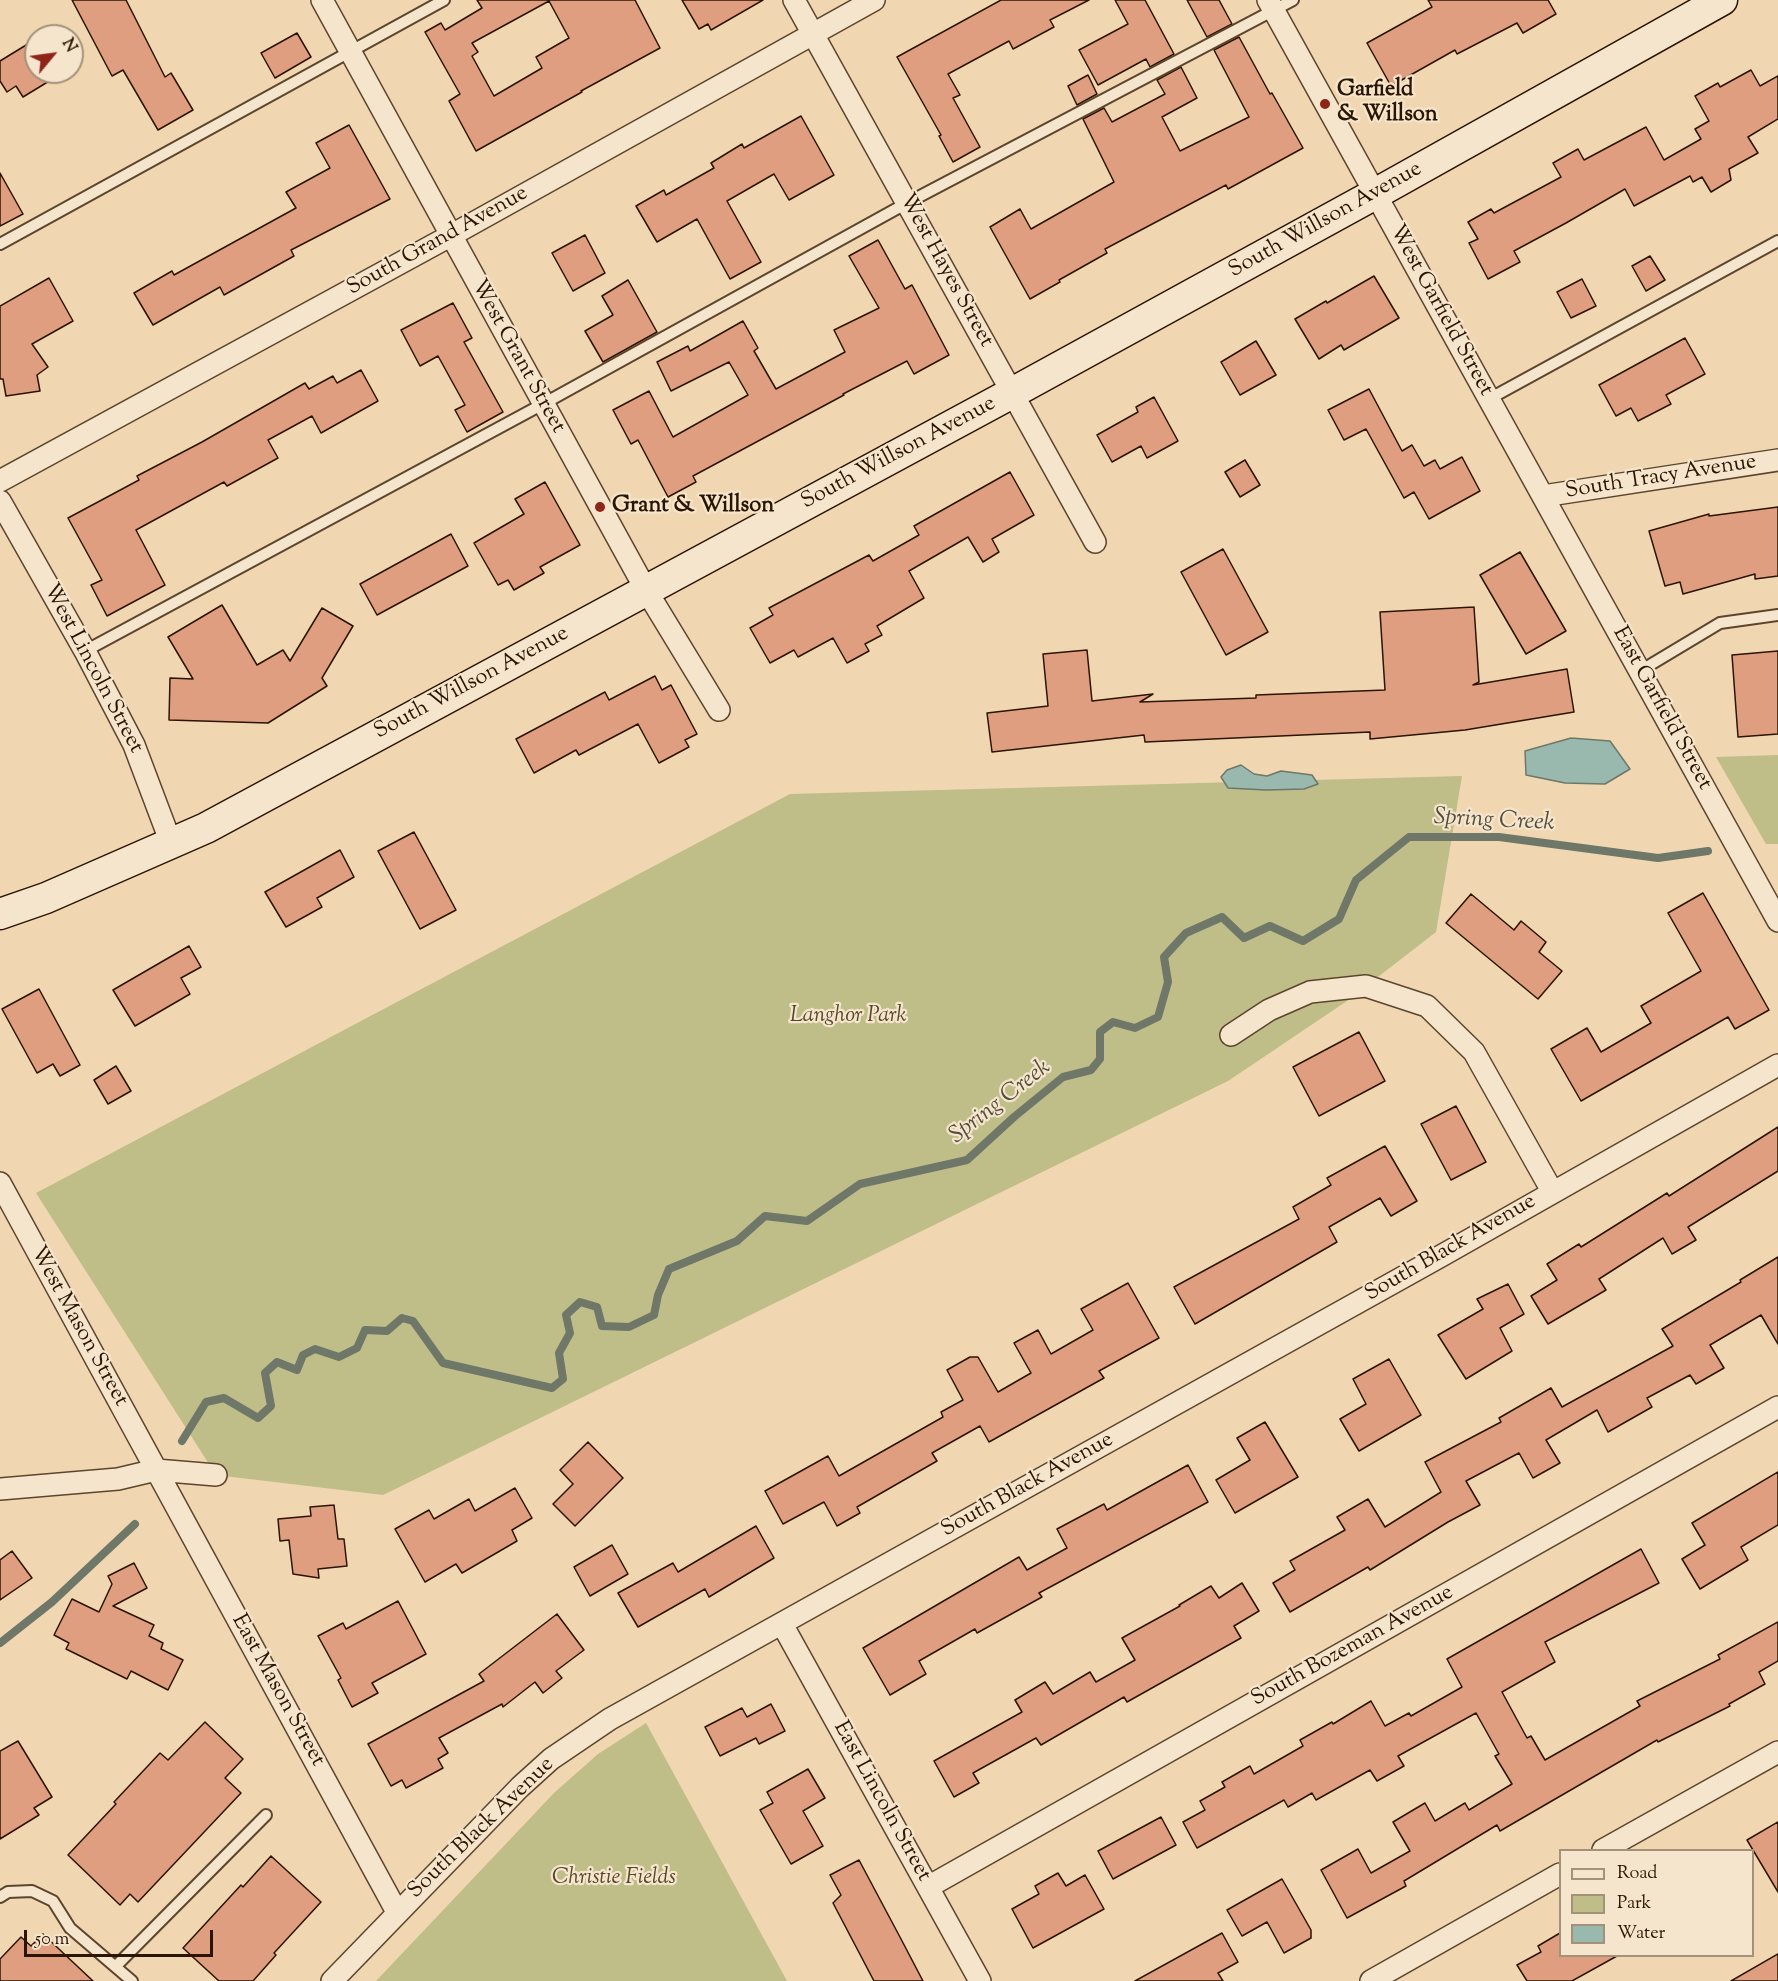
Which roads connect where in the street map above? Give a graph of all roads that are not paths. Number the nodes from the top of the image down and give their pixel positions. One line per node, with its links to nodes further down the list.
1 (321, 0): 9 (street, West Grant Street)
2 (444, 0): 9 (lane)
3 (794, 0): 8 (street, West Hayes Street)
4 (874, 0): 8 (street, South Grand Avenue)
5 (1293, 0): 7 (lane)
6 (1722, 0): 10 (main road, South Willson Avenue)
7 (1271, 5): 10 (street, West Garfield Street); 11 (lane)
8 (813, 33): 11 (street, West Hayes Street); 12 (street, South Grand Avenue)
9 (350, 51): 12 (street, West Grant Street); 14 (lane)
10 (1375, 194): 15 (main road, South Willson Avenue); 16 (street, West Garfield Street)
11 (907, 203): 15 (street, West Hayes Street); 17 (lane)
12 (450, 236): 17 (street, West Grant Street); 19 (street, South Grand Avenue)
13 (1778, 241): 16 (lane)
14 (0, 244)
15 (1012, 393): 22 (street, West Hayes Street); 23 (main road, South Willson Avenue)
16 (1489, 399): 20 (street, West Garfield Street)
17 (543, 404): 23 (street, West Grant Street); 25 (lane)
18 (1778, 460): 20 (street, South Tracy Avenue)
19 (0, 481)
20 (1543, 496): 26 (street, East Garfield Street)
21 (0, 501): 25 (street, West Lincoln Street)
22 (1095, 542)
23 (646, 590): 27 (street, West Grant Street); 28 (main road, South Willson Avenue)
24 (1778, 615): 26 (lane)
25 (85, 651): 28 (street, West Lincoln Street)
26 (1640, 671): 30 (street, East Garfield Street)
27 (719, 711)
28 (171, 843): 29 (main road, South Willson Avenue)
29 (0, 914)
30 (1778, 921)
31 (1231, 1035): 34 (street)
32 (1778, 1065): 34 (street, South Black Avenue)
33 (0, 1184): 36 (street, West Mason Street)
34 (1552, 1191): 39 (street, South Black Avenue)
35 (1778, 1407): 44 (street, South Bozeman Avenue)
36 (156, 1470): 37 (street); 38 (street); 46 (street, East Mason Street)
37 (216, 1475)
38 (0, 1489)
39 (782, 1624): 44 (street, East Lincoln Street); 46 (street, South Black Avenue)
40 (1778, 1752): 42 (street)
41 (266, 1815): 47 (lane)
42 (1607, 1849)
43 (1559, 1876): 51 (street)
44 (928, 1887): 50 (street, East Lincoln Street)
45 (0, 1896): 47 (lane)
46 (398, 1912): 49 (street, South Black Avenue)
47 (116, 1966): 48 (lane)
48 (132, 1981)
49 (333, 1981)
50 (980, 1981)
51 (1371, 1981)

